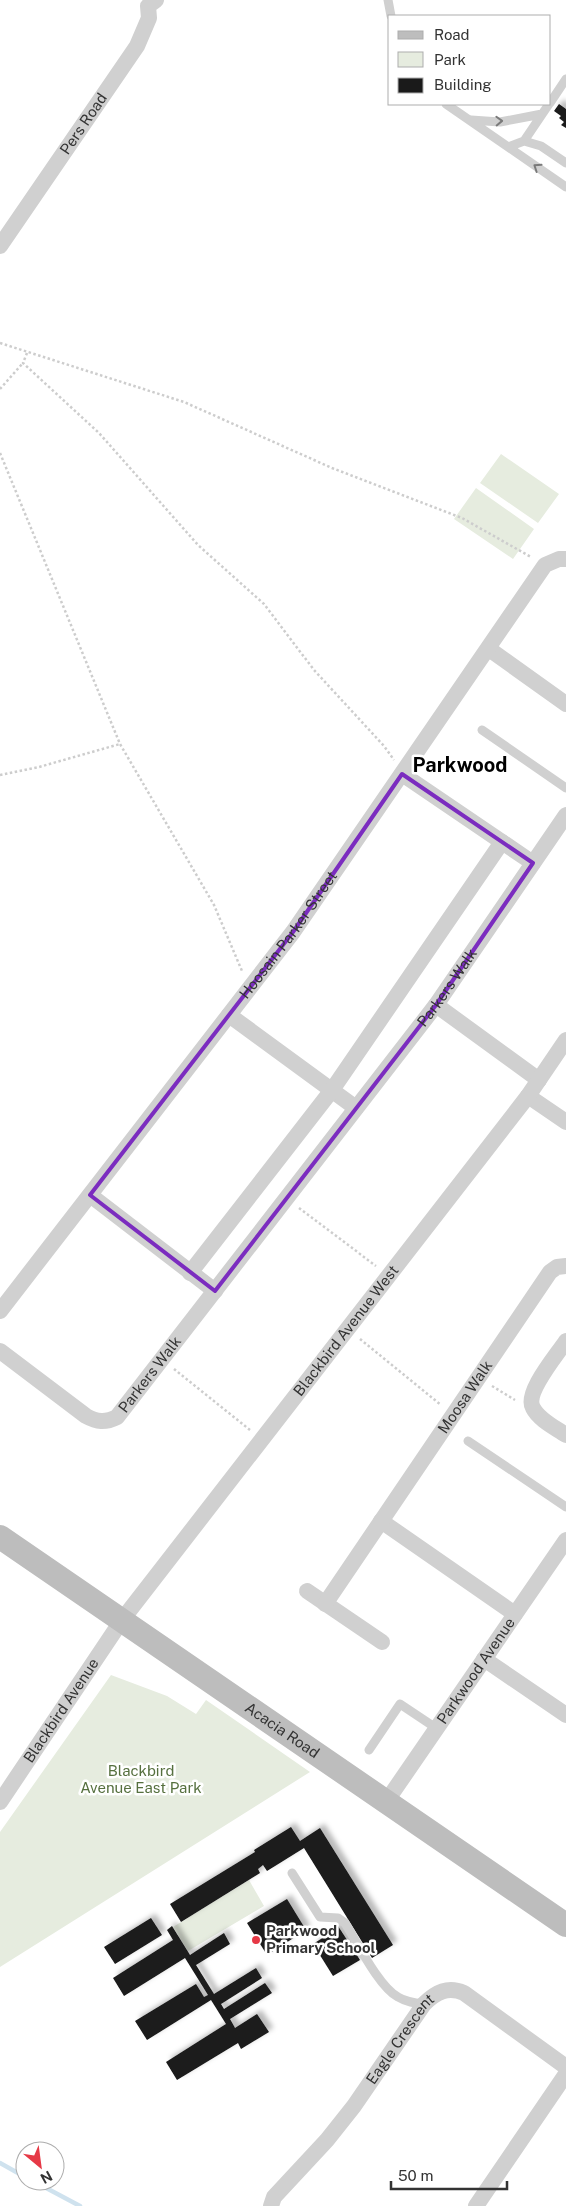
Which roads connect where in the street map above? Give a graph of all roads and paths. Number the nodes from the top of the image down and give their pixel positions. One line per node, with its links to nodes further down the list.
1 (388, 0): 3 (lane)
2 (149, 2): 14 (street, Pers Road)
3 (391, 15)
4 (566, 79): 5 (lane)
5 (551, 102)
6 (447, 105): 9 (lane)
7 (549, 105): 8 (lane)
8 (542, 114): 9 (lane, one-way to 8); 10 (lane)
9 (469, 120): 11 (lane)
10 (524, 141): 11 (lane); 12 (lane)
11 (508, 148): 13 (lane, one-way to 11)
12 (566, 163)
13 (566, 187)
14 (0, 246)
15 (0, 343): 16 (path)
16 (27, 353): 17 (path); 21 (path)
17 (23, 363): 18 (path); 26 (path)
18 (0, 389)
19 (0, 453): 25 (path)
20 (566, 559): 21 (street)
21 (545, 565): 22 (street, Hoosain Parker Street)
22 (488, 649): 23 (street); 26 (street, Hoosain Parker Street)
23 (566, 704)
24 (482, 730): 28 (lane)
25 (120, 744): 27 (path); 32 (path)
26 (402, 774): 30 (street); 32 (street, Hoosain Parker Street)
27 (0, 775)
28 (566, 788)
29 (566, 814): 31 (street, Parkers Walk)
30 (502, 842): 31 (street); 37 (street)
31 (533, 863): 33 (street, Parkers Walk)
32 (251, 987): 34 (street, Hoosain Parker Street)
33 (436, 1005): 36 (street); 39 (street, Parkers Walk)
34 (229, 1015): 37 (street); 41 (street, Hoosain Parker Street)
35 (566, 1040): 36 (street, Blackbird Avenue West)
36 (539, 1080): 38 (street, Blackbird Avenue West)
37 (332, 1090): 39 (street); 45 (street)
38 (528, 1096): 40 (street); 65 (street, Blackbird Avenue West)
39 (356, 1108): 42 (street, Parkers Walk)
40 (566, 1122)
41 (90, 1195): 45 (street); 47 (street, Hoosain Parker Street)
42 (287, 1198): 44 (path); 46 (street, Parkers Walk)
43 (566, 1266): 52 (street, Moosa Walk)
44 (380, 1269)
45 (190, 1273): 46 (street)
46 (215, 1291): 50 (street, Parkers Walk)
47 (0, 1311)
48 (355, 1335): 54 (path)
49 (566, 1342): 53 (street)
50 (0, 1351)
51 (169, 1365): 55 (path)
52 (479, 1377): 53 (path); 54 (street, Moosa Walk)
53 (532, 1408): 56 (street)
54 (454, 1415): 59 (street, Moosa Walk)
55 (253, 1433)
56 (566, 1435)
57 (468, 1441): 58 (lane)
58 (566, 1507)
59 (381, 1521): 63 (street, Moosa Walk); 64 (street)
60 (0, 1537): 65 (street, Acacia Road)
61 (566, 1540): 64 (street, Parkwood Avenue)
62 (307, 1591): 63 (street)
63 (325, 1604): 66 (street)
64 (515, 1614): 67 (street, Parkwood Avenue)
65 (122, 1620): 71 (street, Blackbird Avenue); 72 (street, Acacia Road)
66 (382, 1642)
67 (484, 1659): 68 (street); 69 (street, Parkwood Avenue)
68 (566, 1715)
69 (436, 1728): 70 (lane); 72 (street, Parkwood Avenue)
70 (369, 1750)
71 (0, 1802)
72 (386, 1802): 74 (street, Acacia Road)
73 (292, 1873): 75 (lane)
74 (566, 1925)
75 (424, 2004): 76 (street, Eagle Crescent); 78 (street, Eagle Crescent)
76 (566, 2067)
77 (566, 2074): 79 (street)
78 (271, 2206)
79 (476, 2206)

